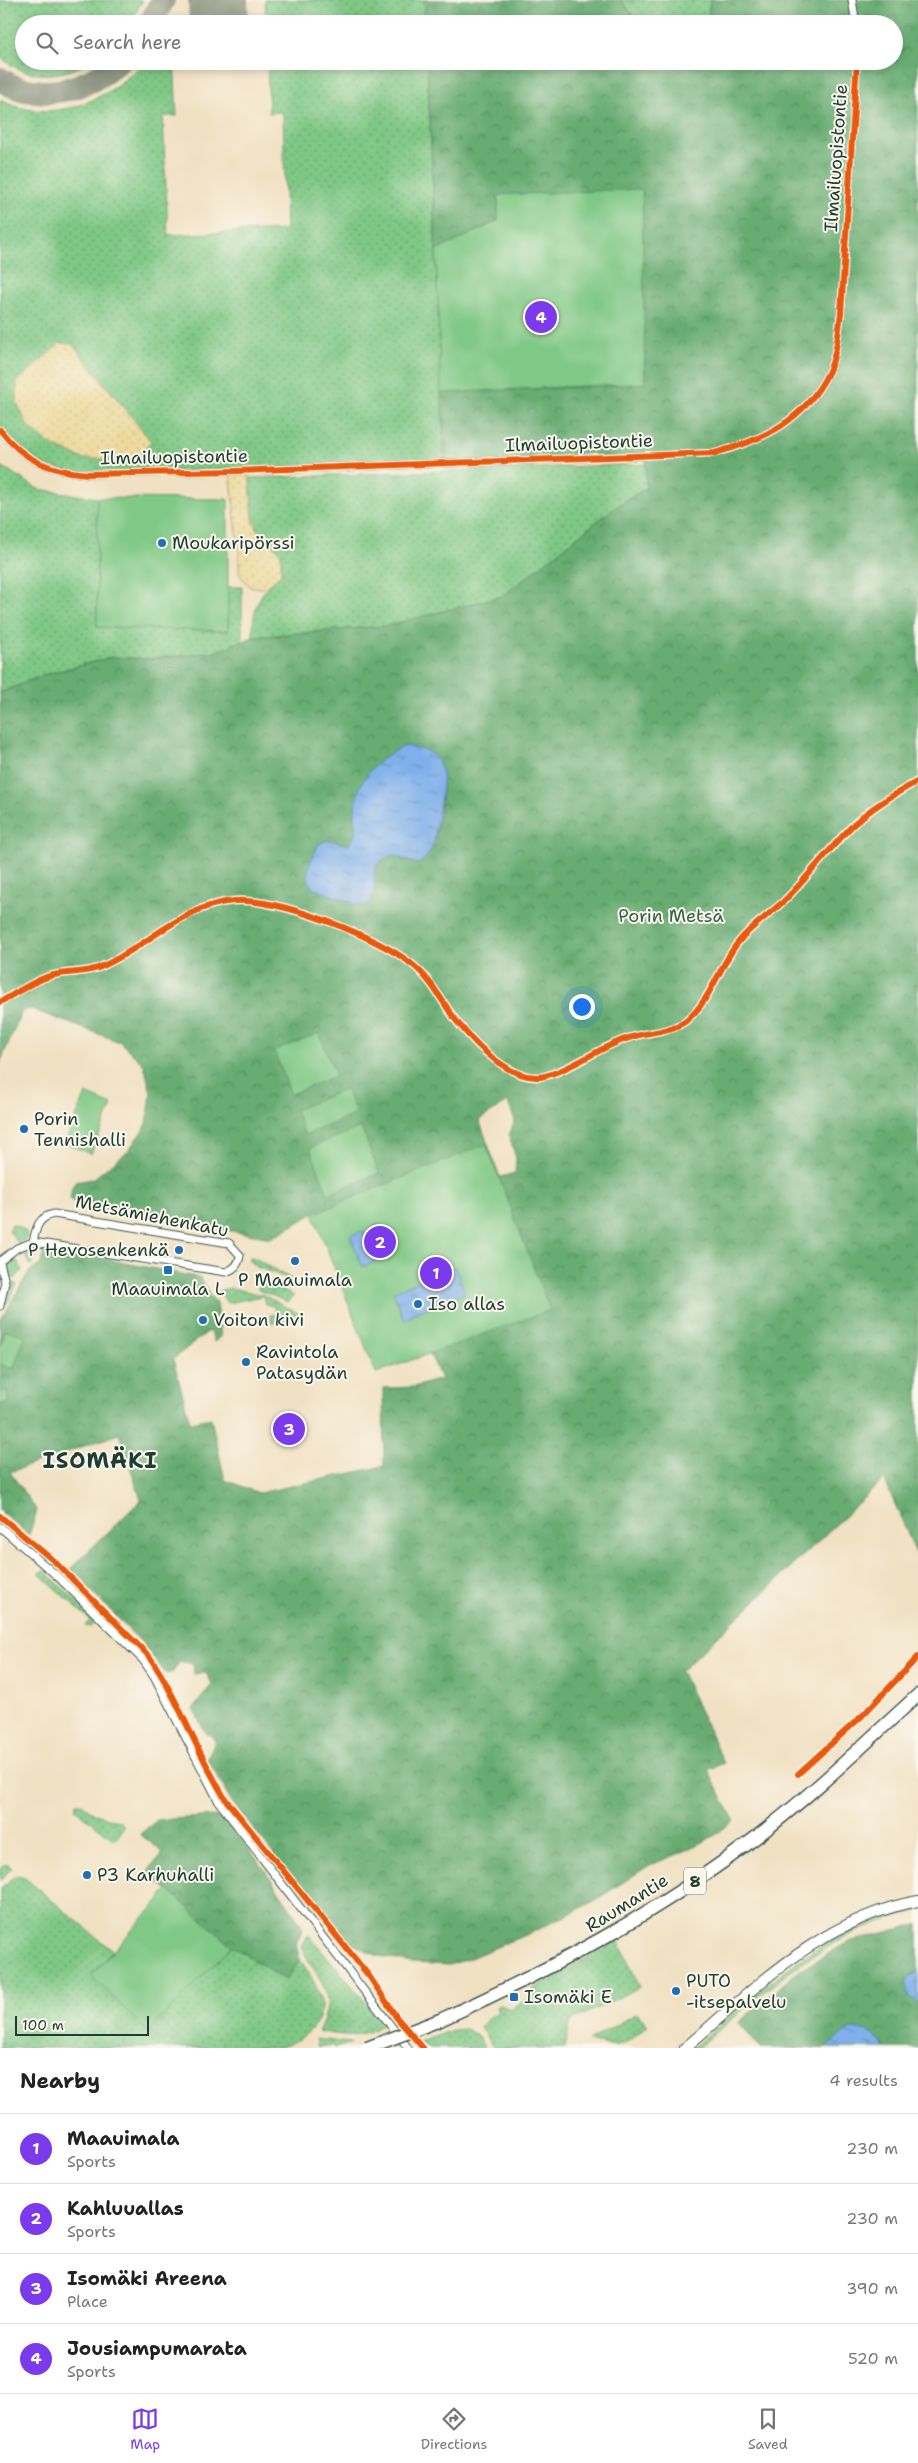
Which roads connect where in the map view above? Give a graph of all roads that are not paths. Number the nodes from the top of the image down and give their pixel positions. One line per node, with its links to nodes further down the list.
1 (852, 0): 2 (street)
2 (854, 15)
3 (856, 70): 4 (street, Ilmailuopistontie)
4 (0, 430)
5 (33, 1242): 5 (street, Metsämiehenkatu); 6 (street)
6 (0, 1262): 7 (street)
7 (0, 1306)
8 (0, 1527): 12 (street)
9 (918, 1695): 11 (highway, Raumantie / 8, bridge)
10 (918, 1902): 13 (main road)
11 (367, 2048)
12 (408, 2048)
13 (685, 2048)

